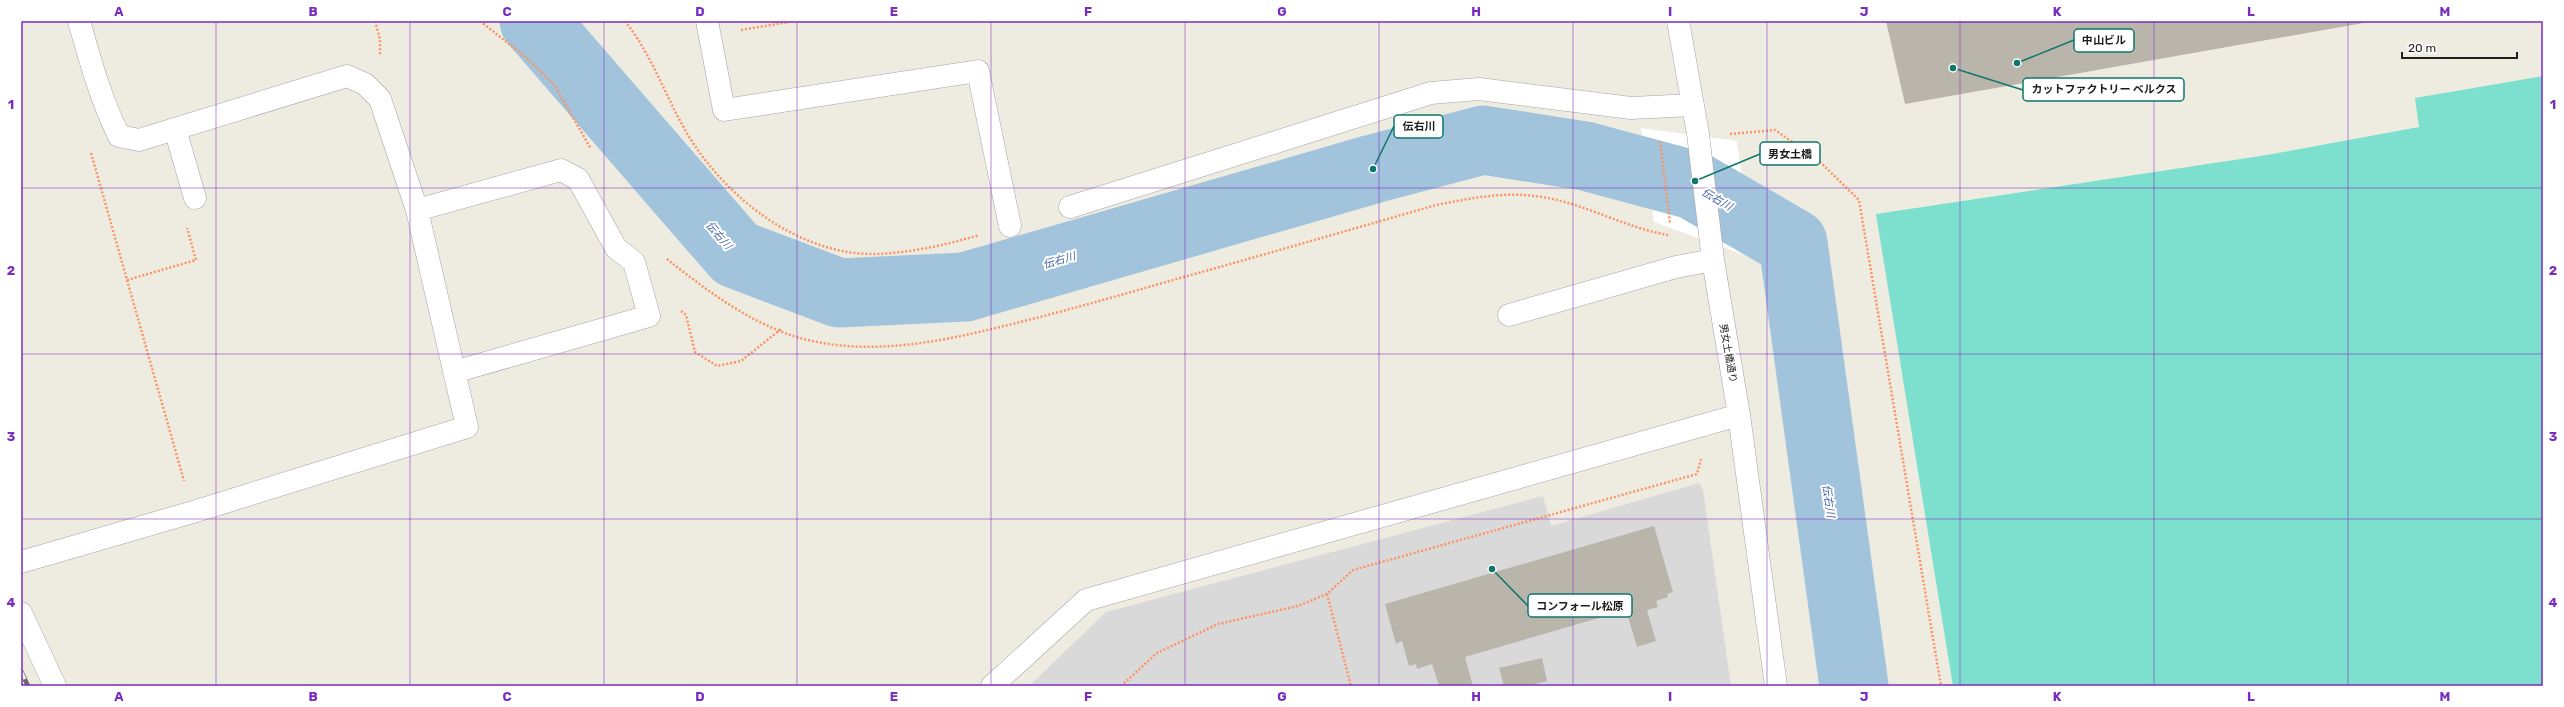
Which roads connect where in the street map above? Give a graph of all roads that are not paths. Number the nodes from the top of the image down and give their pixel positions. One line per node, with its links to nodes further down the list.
1 (79, 21): 5 (street)
2 (1678, 21): 4 (street, 男女土橋通り)
3 (708, 28): 9 (street)
4 (1693, 105): 7 (street); 10 (street, 男女土橋通り)
5 (175, 129): 6 (street); 8 (street)
6 (195, 198)
7 (1070, 207)
8 (417, 210): 12 (street); 12 (street)
9 (1010, 226)
10 (1713, 260): 11 (street); 13 (street, 男女土橋通り)
11 (1509, 315)
12 (454, 372): 14 (street)
13 (1739, 415): 17 (street); 18 (street, 男女土橋通り)
14 (21, 562)
15 (21, 613): 16 (street)
16 (55, 686)
17 (992, 686)
18 (1776, 686)

